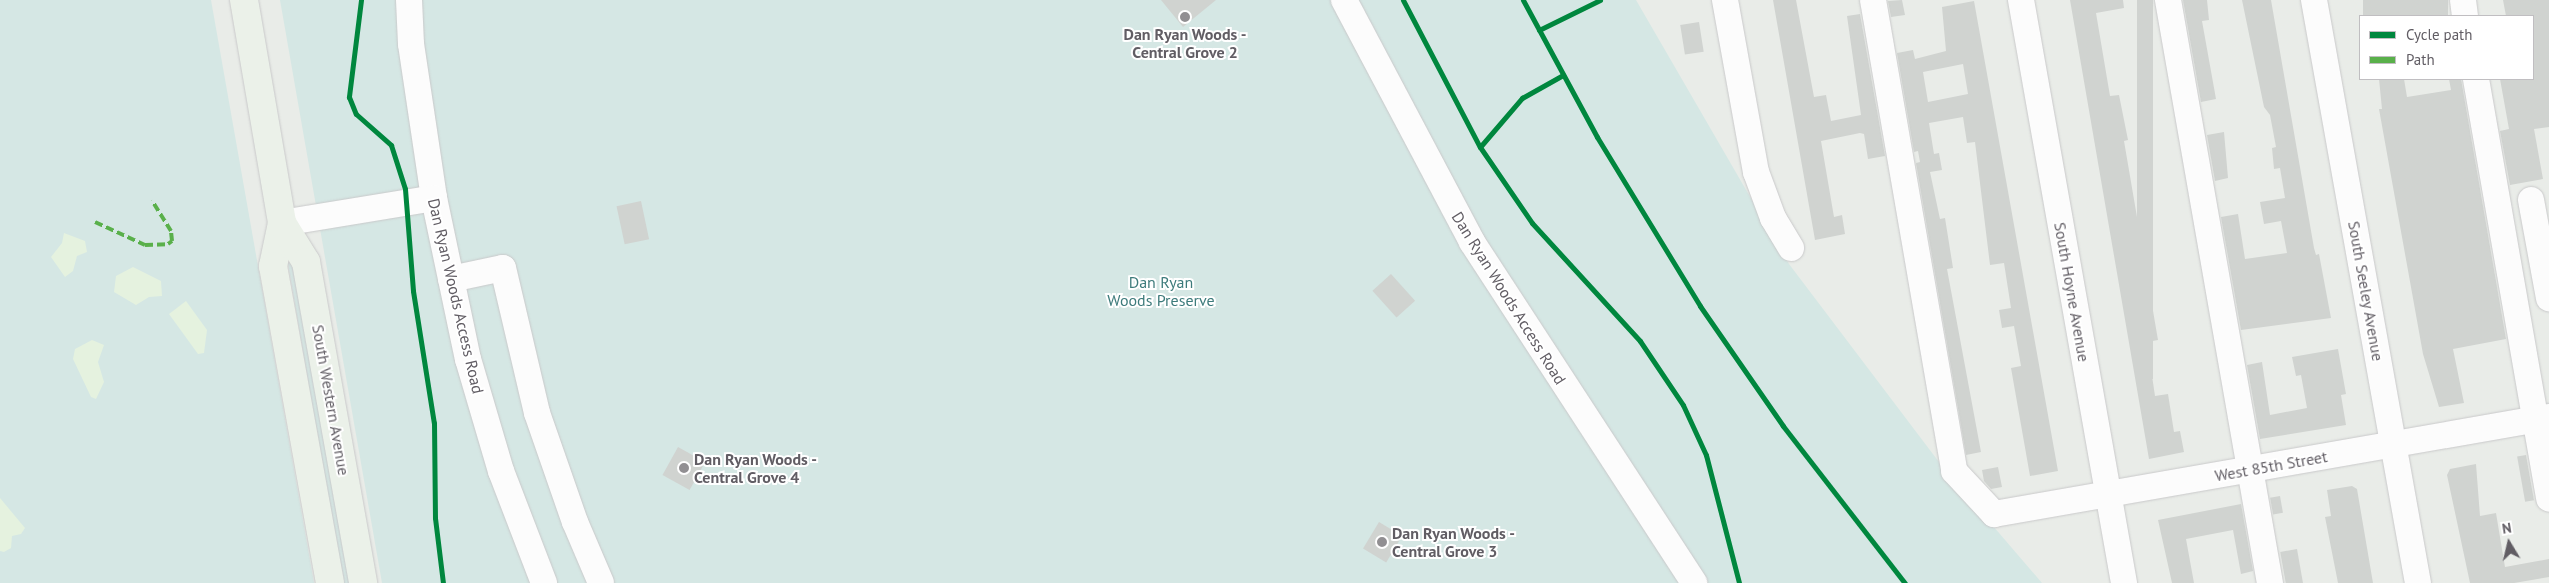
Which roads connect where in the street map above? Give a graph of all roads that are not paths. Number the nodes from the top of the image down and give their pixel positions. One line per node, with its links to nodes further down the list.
1 (244, 0): 14 (main road, South Western Avenue)
2 (408, 0): 12 (street, Dan Ryan Woods Access Road)
3 (1344, 0): 27 (street, Dan Ryan Woods Access Road)
4 (1725, 0): 15 (street)
5 (1873, 0): 21 (street, West 85th Street)
6 (2020, 0): 21 (street, South Hoyne Avenue)
7 (2168, 0): 20 (street)
8 (2314, 0): 19 (street, South Seeley Avenue)
9 (2463, 0): 10 (street)
10 (2465, 15)
11 (2476, 80): 18 (street)
12 (434, 198): 14 (street); 16 (street, Dan Ryan Woods Access Road)
13 (2530, 200): 17 (street)
14 (282, 223): 23 (main road, South Western Avenue); 24 (main road, South Western Avenue)
15 (1791, 248)
16 (451, 279): 25 (street, Dan Ryan Woods Access Road); 26 (street)
17 (2549, 298)
18 (2542, 418): 19 (street, West 85th Street); 22 (street)
19 (2393, 444): 20 (street, West 85th Street); 30 (street, South Seeley Avenue)
20 (2250, 470): 21 (street, West 85th Street); 29 (street)
21 (2108, 495): 28 (street, South Hoyne Avenue)
22 (2549, 499)
23 (330, 583)
24 (363, 583)
25 (544, 583)
26 (601, 583)
27 (1694, 583)
28 (2124, 583)
29 (2270, 583)
30 (2418, 583)

